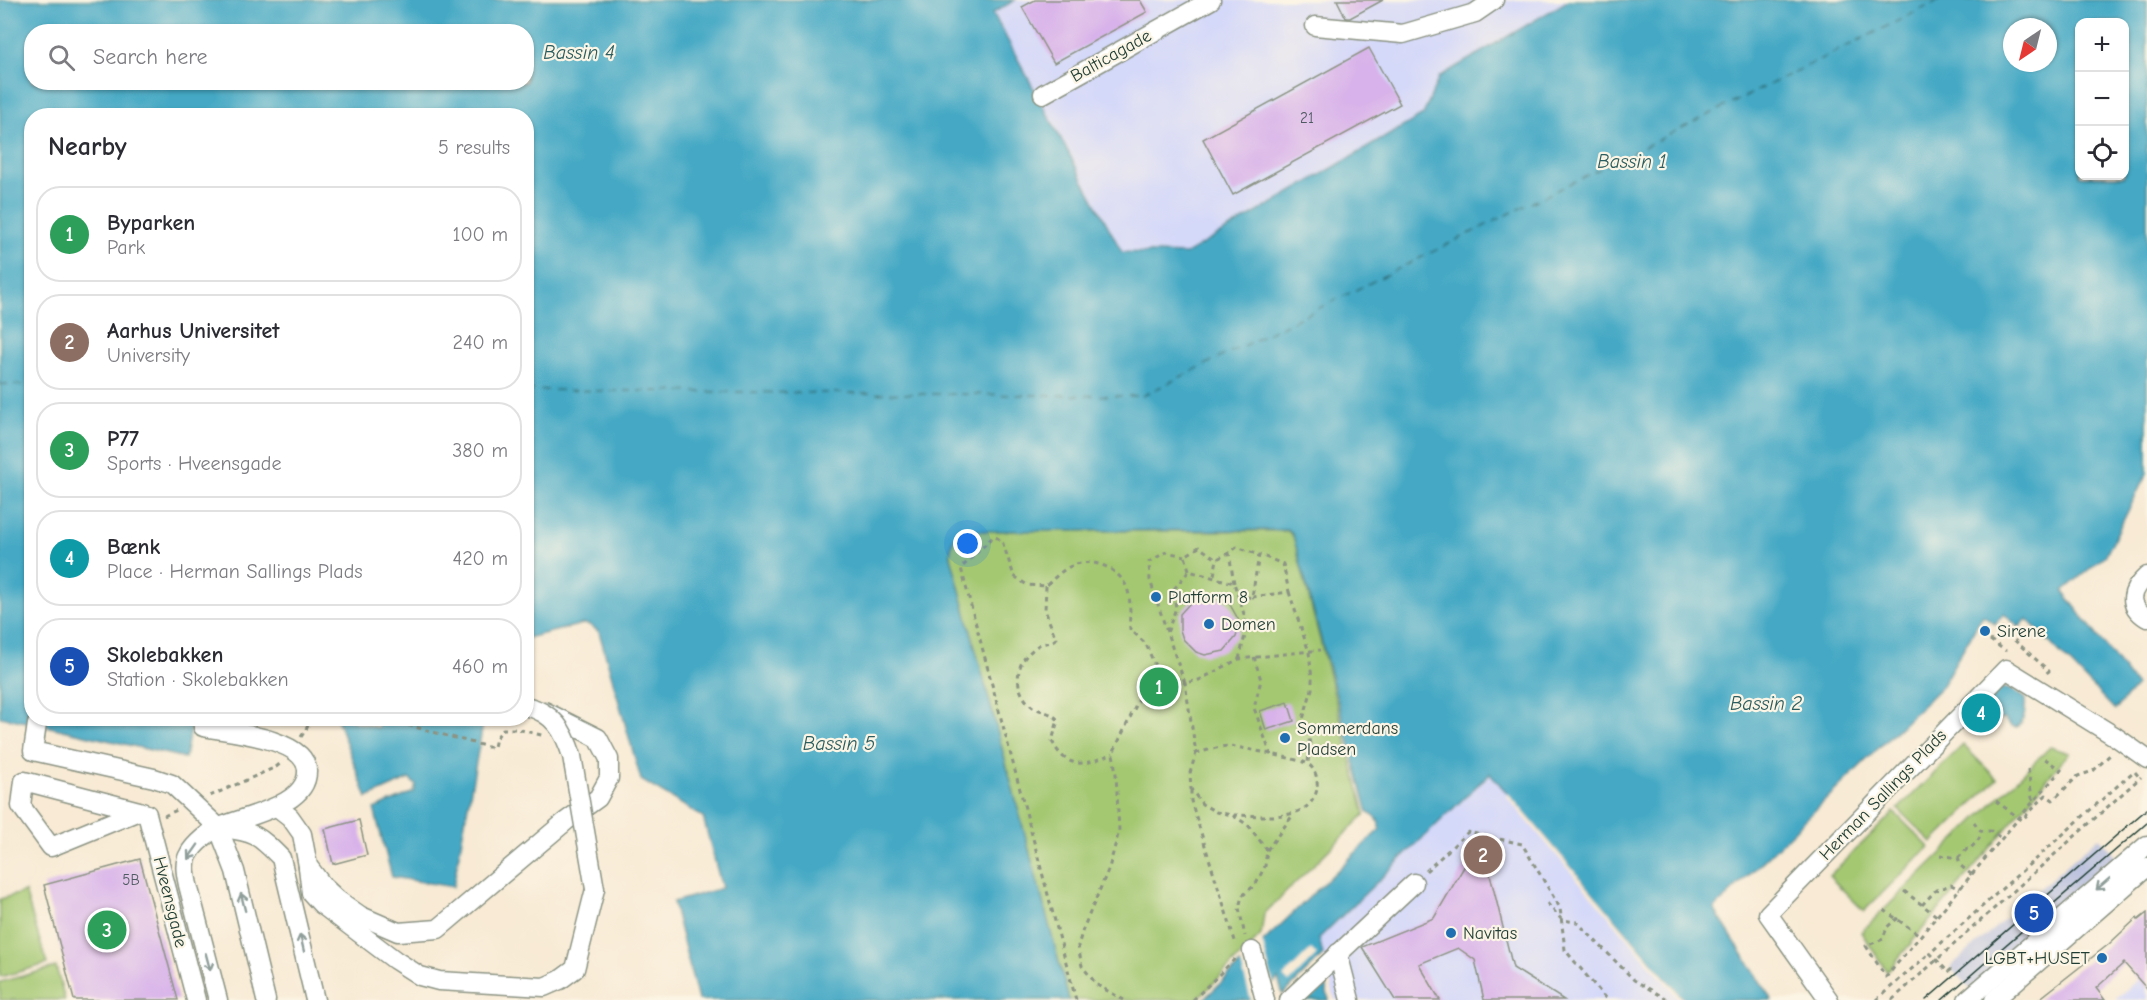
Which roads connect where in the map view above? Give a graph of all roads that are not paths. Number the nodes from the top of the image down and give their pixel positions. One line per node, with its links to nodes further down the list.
1 (1211, 0): 4 (street, Balticagade)
2 (1494, 0): 3 (street)
3 (1315, 26)
4 (1043, 94)
5 (2147, 576): 6 (street)
6 (2147, 618)
7 (534, 707): 19 (street)
8 (534, 709): 20 (street, bridge)
9 (37, 726): 14 (street)
10 (203, 727): 12 (street)
11 (2140, 765): 30 (street, Herman Sallings Plads)
12 (277, 807): 14 (street); 16 (street)
13 (144, 817): 13 (street); 24 (street, Hveensgade)
14 (218, 827): 25 (street, Hveensgade, one-way to 25); 26 (street, one-way to 14); 27 (street, one-way to 14)
15 (2147, 845): 31 (street, one-way to 31)
16 (308, 866): 19 (street); 20 (street)
17 (2147, 867): 32 (street)
18 (1414, 883): 22 (street)
19 (361, 916): 20 (street)
20 (366, 939)
21 (1242, 950): 23 (street)
22 (1338, 953): 28 (street); 29 (street)
23 (1264, 998)
24 (196, 1000)
25 (218, 1000)
26 (266, 1000)
27 (315, 1000)
28 (1289, 1000)
29 (1350, 1000)
30 (1829, 1000)
31 (1967, 1000)
32 (1994, 1000)

